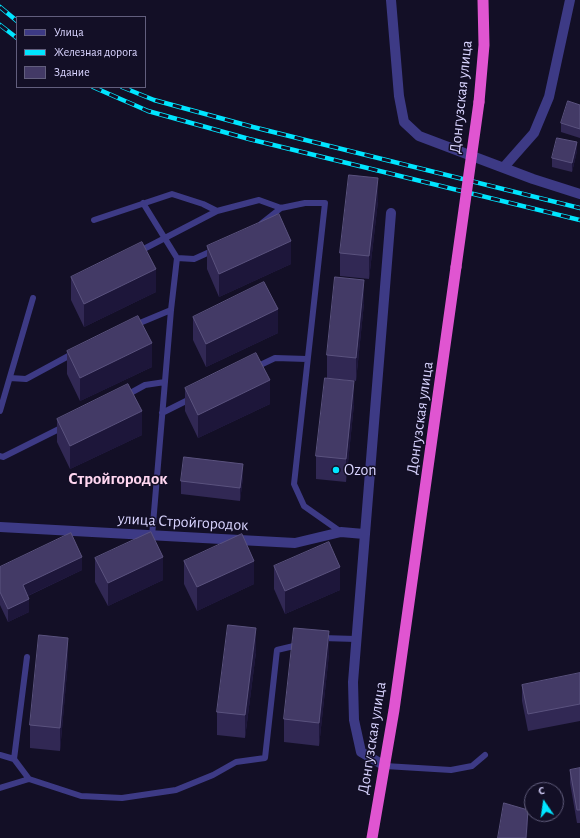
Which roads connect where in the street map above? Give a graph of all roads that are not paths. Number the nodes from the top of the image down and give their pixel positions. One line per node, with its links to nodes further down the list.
1 (391, 0): 4 (street)
2 (483, 0): 41 (highway, Донгузская улица, bridge)
3 (570, 0): 4 (street)
4 (504, 167): 5 (street)
5 (580, 194)
6 (143, 203): 8 (lane); 10 (lane); 12 (lane)
7 (281, 208): 8 (lane); 11 (lane); 20 (lane)
8 (217, 211): 12 (lane)
9 (391, 213): 32 (street)
10 (94, 220)
11 (257, 227)
12 (165, 238): 14 (lane); 15 (lane)
13 (223, 245): 15 (lane)
14 (131, 256)
15 (177, 258): 17 (lane)
16 (33, 298): 22 (lane)
17 (171, 310): 18 (lane); 23 (lane)
18 (129, 328)
19 (80, 350): 22 (lane)
20 (307, 359): 21 (lane); 31 (lane)
21 (246, 372)
22 (10, 378): 26 (lane)
23 (165, 382): 25 (lane); 27 (lane)
24 (197, 396): 27 (lane)
25 (117, 400)
26 (0, 410)
27 (162, 413): 33 (lane)
28 (67, 424): 29 (lane)
29 (0, 456)
30 (0, 527): 33 (street, улица Стройгородок)
31 (341, 532): 32 (street, улица Стройгородок); 33 (street, улица Стройгородок)
32 (364, 534): 34 (street)
33 (152, 536)
34 (356, 639): 35 (lane); 41 (street)
35 (312, 641)
36 (305, 643): 42 (lane)
37 (27, 657): 40 (lane)
38 (0, 755): 40 (lane)
39 (485, 755): 41 (lane)
40 (14, 759): 42 (lane)
41 (385, 766): 44 (highway, Донгузская улица)
42 (29, 779): 43 (lane)
43 (0, 788)
44 (372, 838)

